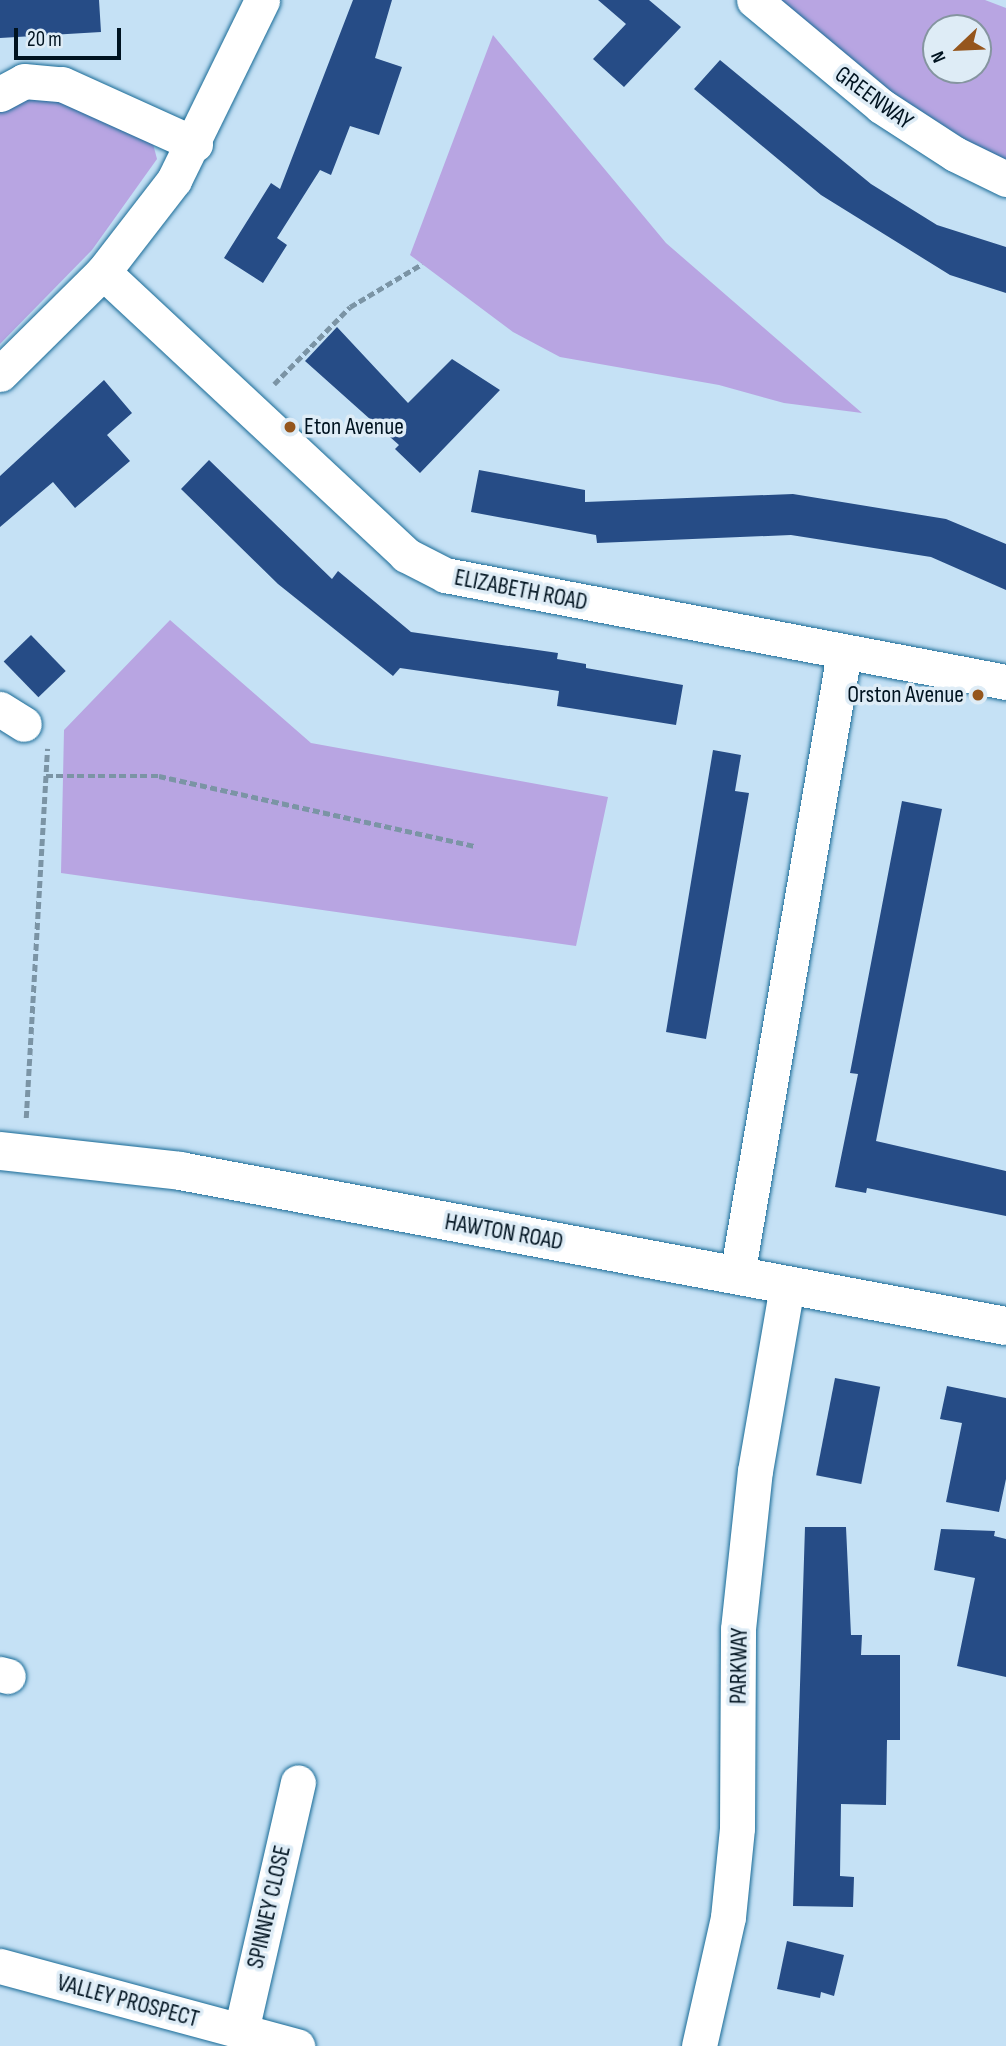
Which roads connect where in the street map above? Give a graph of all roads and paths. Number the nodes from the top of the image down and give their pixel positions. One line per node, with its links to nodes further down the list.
1 (262, 0): 4 (street)
2 (754, 0): 5 (street, GREENWAY)
3 (0, 94): 4 (street)
4 (195, 144): 7 (street)
5 (1006, 179)
6 (422, 264): 9 (path)
7 (103, 272): 8 (street); 9 (street, ELIZABETH ROAD)
8 (0, 373)
9 (250, 408): 10 (street, ELIZABETH ROAD)
10 (844, 653): 11 (street, ELIZABETH ROAD); 16 (street)
11 (1006, 681)
12 (12, 717): 13 (path)
13 (46, 776): 14 (path); 15 (path)
14 (475, 846)
15 (12, 1152): 16 (street, HAWTON ROAD)
16 (737, 1275): 17 (street, HAWTON ROAD)
17 (787, 1286): 18 (street, HAWTON ROAD); 23 (street, PARKWAY)
18 (1006, 1326)
19 (298, 1782): 21 (street, SPINNEY CLOSE)
20 (0, 1966): 21 (street, VALLEY PROSPECT)
21 (240, 2031): 22 (street, VALLEY PROSPECT)
22 (297, 2046)
23 (699, 2046)

